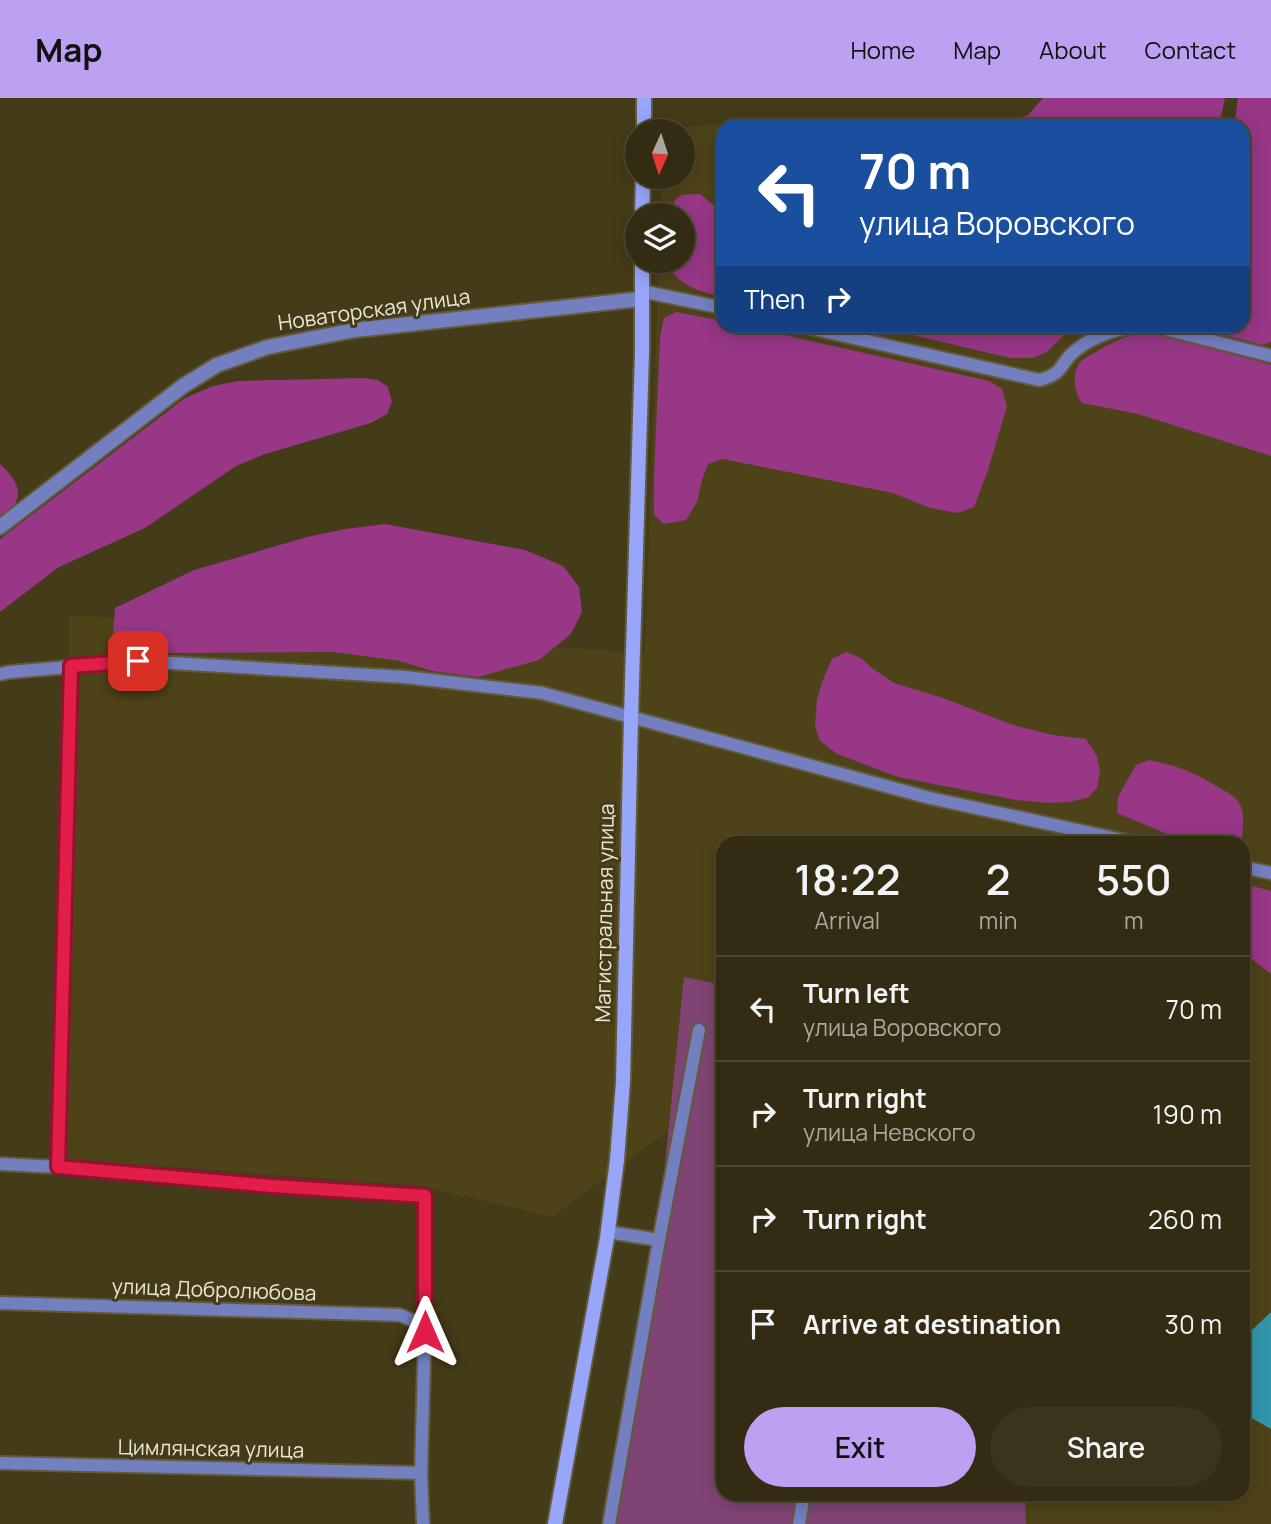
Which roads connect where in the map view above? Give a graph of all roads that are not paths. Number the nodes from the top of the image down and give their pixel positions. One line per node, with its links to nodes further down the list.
1 (644, 98): 2 (main road)
2 (644, 119)
3 (642, 273): 4 (main road, Магистральная улица)
4 (641, 295): 5 (street); 10 (street, Новаторская улица); 13 (main road, Магистральная улица)
5 (716, 308)
6 (832, 333): 7 (street)
7 (1108, 333)
8 (1181, 333): 9 (street)
9 (1271, 356)
10 (0, 527)
11 (71, 666): 12 (street); 13 (street); 19 (street)
12 (0, 674)
13 (631, 716): 14 (street); 20 (main road, Магистральная улица)
14 (1103, 836)
15 (1250, 869): 16 (street)
16 (1271, 873)
17 (699, 1030): 21 (street)
18 (0, 1164): 19 (street)
19 (58, 1167): 23 (street)
20 (608, 1232): 21 (street); 28 (main road, Магистральная улица)
21 (659, 1240): 29 (street)
22 (0, 1303): 23 (street, улица Добролюбова)
23 (425, 1326): 25 (street)
24 (0, 1463): 25 (street, Цимлянская улица)
25 (421, 1473): 27 (street)
26 (803, 1501): 30 (street)
27 (423, 1524)
28 (555, 1524)
29 (609, 1524)
30 (799, 1524)

